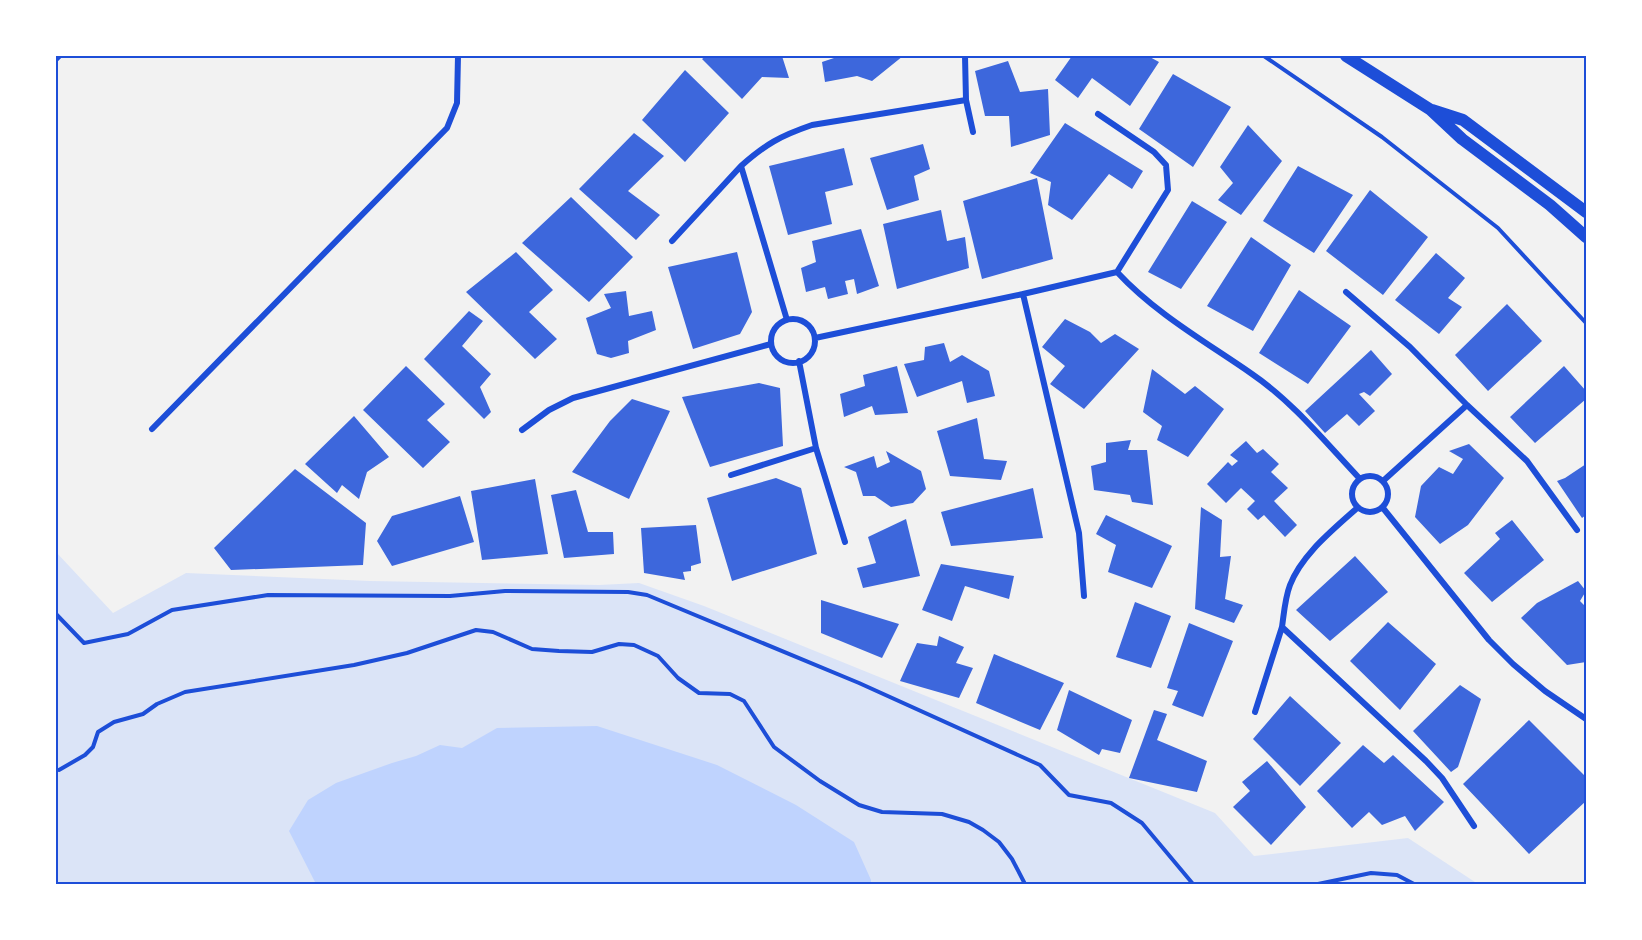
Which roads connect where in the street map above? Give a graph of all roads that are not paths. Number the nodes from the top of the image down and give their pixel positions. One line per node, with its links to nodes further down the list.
1 (59, 56): 5 (street)
2 (458, 56): 22 (street)
3 (965, 56): 6 (street)
4 (1346, 56): 7 (main road)
5 (56, 59)
6 (966, 100): 9 (street); 10 (street)
7 (1431, 110): 11 (main road); 12 (main road)
8 (1098, 114): 14 (street)
9 (973, 132)
10 (741, 166): 13 (street); 17 (street)
11 (1587, 212)
12 (1587, 237)
13 (672, 241)
14 (1117, 272): 16 (street); 26 (street)
15 (1346, 292): 21 (street)
16 (1023, 294): 18 (street); 32 (street)
17 (787, 320): 18 (street); 19 (street)
18 (814, 338): 20 (street)
19 (771, 345): 20 (street); 23 (street)
20 (799, 361): 24 (street)
21 (1467, 405): 27 (street); 30 (street)
22 (152, 429)
23 (522, 430)
24 (816, 448): 25 (street); 31 (street)
25 (731, 475)
26 (1360, 479): 27 (street); 28 (street)
27 (1383, 481): 29 (street)
28 (1357, 508): 29 (street); 33 (street)
29 (1383, 508): 35 (street)
30 (1577, 530)
31 (845, 542)
32 (1084, 596)
33 (1282, 627): 34 (street); 36 (street)
34 (1255, 712)
35 (1587, 719)
36 (1474, 826)

